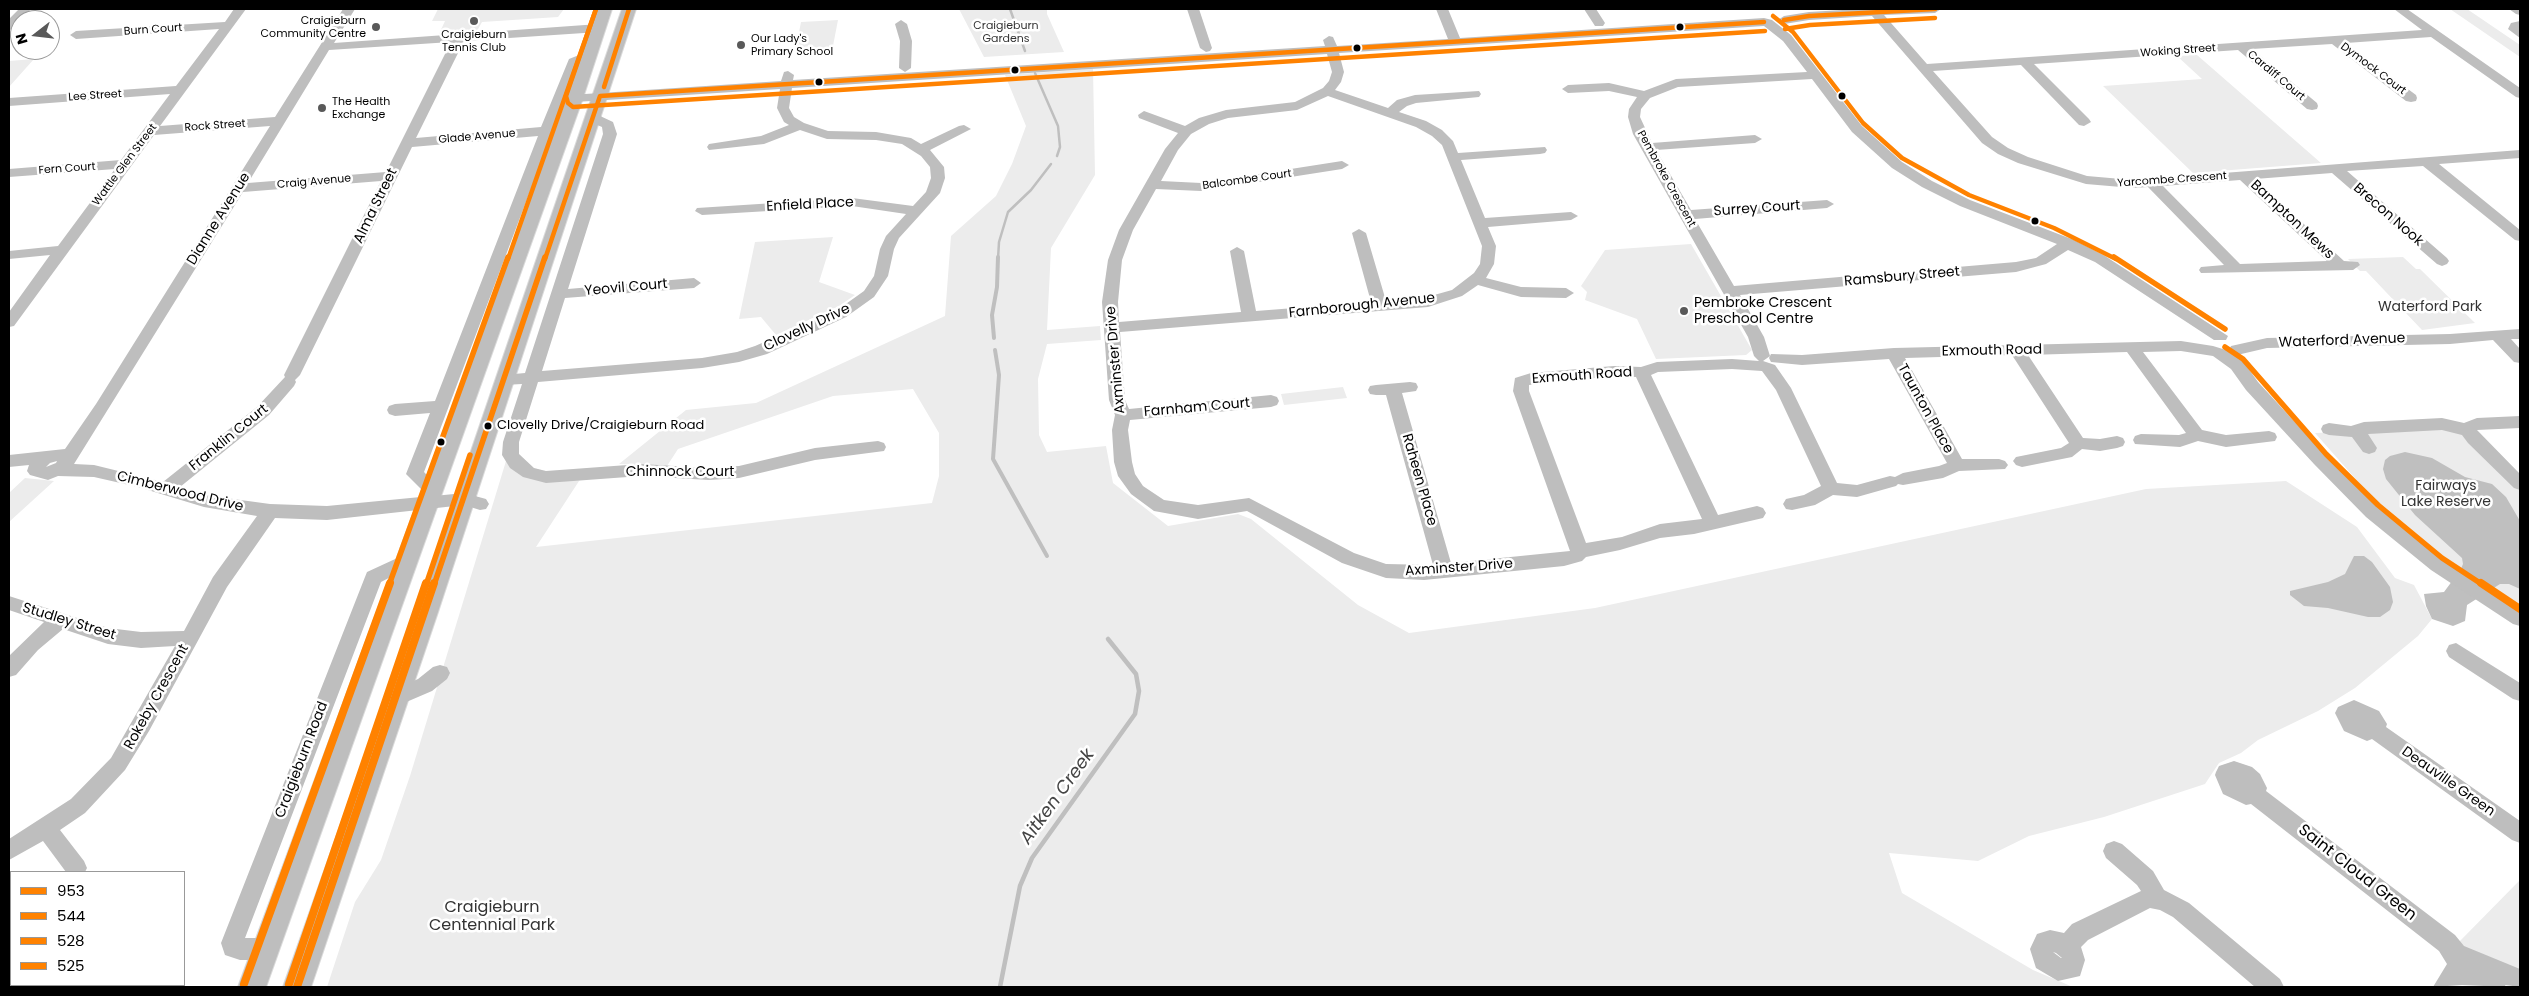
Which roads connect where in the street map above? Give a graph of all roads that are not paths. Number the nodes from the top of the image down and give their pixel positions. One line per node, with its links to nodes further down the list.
1 (25, 9): 22 (street)
2 (240, 9): 19 (street, Wattle Glen Street)
3 (349, 9): 33 (street, Dianne Avenue)
4 (605, 9): 23 (main road, Craigieburn Road)
5 (628, 9): 54 (main road)
6 (1193, 9): 34 (street)
7 (1442, 9): 27 (street)
8 (1590, 9): 18 (street)
9 (1824, 9): 16 (street)
10 (1831, 9): 15 (street)
11 (1935, 9): 15 (street)
12 (2400, 9): 24 (street)
13 (2515, 9): 14 (street)
14 (2520, 12)
15 (1870, 13): 16 (street); 41 (street, Yarcombe Crescent)
16 (1780, 18): 17 (street); 29 (street)
17 (1763, 20): 18 (street); 27 (street); 29 (street)
18 (1599, 23): 27 (street)
19 (229, 24): 26 (street, Burn Court); 46 (street, Wattle Glen Street)
20 (901, 24): 40 (street)
21 (2520, 25): 25 (street)
22 (9, 26)
23 (599, 28): 28 (street); 35 (main road, Craigieburn Road)
24 (2434, 33): 30 (street, Woking Street); 50 (street)
25 (2520, 34)
26 (76, 35)
27 (1453, 36): 31 (street)
28 (459, 38): 33 (street); 66 (street, Alma Street)
29 (1787, 38): 42 (street)
30 (2335, 40): 32 (street, Woking Street); 52 (street, Dymock Court)
31 (1330, 44): 34 (street); 38 (street); 47 (street)
32 (2241, 46): 37 (street, Woking Street); 55 (street, Cardiff Court)
33 (326, 47): 58 (street, Dianne Avenue)
34 (1206, 48): 36 (street)
35 (589, 55): 48 (main road, Craigieburn Road); 63 (street)
36 (1066, 57): 38 (street); 39 (street)
37 (2024, 61): 41 (street, Woking Street); 59 (street)
38 (1100, 63): 39 (street)
39 (1029, 64): 40 (street); 43 (street)
40 (905, 68): 43 (street)
41 (1923, 68): 80 (street, Yarcombe Crescent)
42 (1814, 73): 51 (street); 91 (street)
43 (787, 79): 44 (street); 60 (street)
44 (665, 87): 54 (street); 54 (street)
45 (1568, 89): 51 (street)
46 (180, 90): 53 (street, Lee Street); 62 (street, Wattle Glen Street)
47 (1327, 91): 56 (street); 64 (street, Axminster Drive)
48 (577, 93): 54 (street); 96 (main road, Craigieburn Road)
49 (1475, 94): 56 (street)
50 (2520, 94)
51 (1645, 95): 68 (street, Pembroke Crescent)
52 (2411, 98)
53 (9, 102)
54 (599, 102): 104 (street); 122 (main road)
55 (2312, 106)
56 (1390, 113): 72 (street)
57 (1144, 115): 64 (street)
58 (280, 121): 62 (street, Rock Street); 82 (street, Dianne Avenue)
59 (2084, 122)
60 (798, 126): 67 (street); 69 (street)
61 (964, 128): 69 (street)
62 (150, 131): 74 (street, Wattle Glen Street)
63 (546, 131): 66 (street, Glade Avenue); 100 (street)
64 (1186, 131): 81 (street, Axminster Drive)
65 (1755, 139): 68 (street)
66 (407, 142): 79 (street, Alma Street)
67 (714, 147)
68 (1648, 147): 86 (street, Pembroke Crescent)
69 (921, 149): 85 (street, Clovelly Drive)
70 (1540, 150): 72 (street)
71 (2518, 156): 73 (street, Yarcombe Crescent)
72 (1454, 157): 88 (street)
73 (2426, 161): 76 (street, Yarcombe Crescent); 90 (street)
74 (125, 164): 77 (street, Fern Court); 92 (street, Wattle Glen Street)
75 (1342, 165): 81 (street, Balcombe Court)
76 (2335, 168): 78 (street, Yarcombe Crescent); 95 (street, Brecon Nook)
77 (9, 173)
78 (2243, 175): 80 (street, Yarcombe Crescent); 97 (street, Bampton Mews)
79 (390, 176): 82 (street, Craig Avenue); 121 (street, Alma Street)
80 (2152, 183): 97 (street)
81 (1152, 184): 109 (street, Axminster Drive)
82 (238, 188): 139 (street, Dianne Avenue)
83 (1827, 204): 86 (street, Surrey Court)
84 (702, 211): 85 (street, Enfield Place)
85 (916, 211): 120 (street, Clovelly Drive)
86 (1687, 215): 102 (street, Pembroke Crescent)
87 (1572, 216): 88 (street)
88 (1480, 223): 99 (street)
89 (1359, 232): 105 (street)
90 (2520, 237)
91 (2068, 244): 102 (street, Ramsbury Street); 106 (street)
92 (61, 250): 94 (street); 108 (street, Wattle Glen Street)
93 (1237, 251): 107 (street)
94 (9, 255)
95 (2441, 261)
96 (514, 267): 100 (street); 147 (main road, Craigieburn Road)
97 (2236, 269): 98 (street, Bampton Mews)
98 (2206, 270)
99 (1477, 280): 103 (street); 105 (street, Farnborough Avenue)
100 (490, 282): 125 (street)
101 (694, 283): 104 (street, Yeovil Court)
102 (1730, 291): 118 (street, Pembroke Crescent)
103 (1566, 293)
104 (559, 294): 120 (street)
105 (1380, 306): 107 (street, Farnborough Avenue)
106 (2172, 306): 112 (street); 113 (street)
107 (1249, 317): 109 (street, Farnborough Avenue)
108 (9, 322)
109 (1112, 328): 127 (street, Axminster Drive)
110 (2520, 334): 111 (street, Waterford Avenue)
111 (2492, 335): 112 (street, Waterford Avenue); 117 (street)
112 (2230, 344): 113 (street); 113 (street); 153 (street)
113 (2210, 346): 114 (street, Exmouth Road); 153 (street)
114 (2132, 348): 115 (street, Exmouth Road); 132 (street)
115 (2016, 350): 116 (street, Exmouth Road); 136 (street)
116 (1894, 353): 118 (street, Exmouth Road); 142 (street, Taunton Place)
117 (2520, 358)
118 (1770, 362): 119 (street, Exmouth Road); 146 (street, Pembroke Crescent)
119 (1642, 372): 152 (street); 154 (street, Exmouth Road)
120 (531, 377): 122 (street, Clovelly Drive); 137 (street, Chinnock Court)
121 (290, 378): 145 (street, Franklin Court)
122 (504, 380): 149 (main road)
123 (1393, 389): 156 (street, Raheen Place)
124 (1272, 402): 127 (street, Farnham Court)
125 (442, 406): 126 (street); 147 (street)
126 (395, 410)
127 (1122, 415): 156 (street, Axminster Drive)
128 (2520, 422): 130 (street)
129 (2329, 429): 131 (street)
130 (2468, 430): 131 (street); 144 (street)
131 (2356, 432): 138 (street)
132 (2197, 435): 133 (street); 134 (street)
133 (2269, 437)
134 (2141, 440)
135 (2117, 442): 136 (street)
136 (2078, 443): 140 (street)
137 (878, 447)
138 (2369, 448)
139 (60, 459): 141 (street, Cimberwood Drive); 141 (street, Cimberwood Drive); 145 (street, Cimberwood Drive)
140 (2022, 461)
141 (9, 462)
142 (1957, 465): 143 (street, Taunton Place); 146 (street, Taunton Place)
143 (1999, 465)
144 (2520, 484)
145 (166, 489): 150 (street, Cimberwood Drive)
146 (1832, 489): 148 (street)
147 (427, 502): 149 (street, Cimberwood Drive); 150 (street, Cimberwood Drive); 155 (main road, Craigieburn Road)
148 (1792, 504)
149 (462, 505): 165 (main road)
150 (270, 511): 160 (street, Rokeby Crescent)
151 (1758, 513): 152 (street, Axminster Drive)
152 (1713, 523): 154 (street, Axminster Drive)
153 (2404, 539): 158 (street)
154 (1580, 551): 156 (street, Axminster Drive)
155 (406, 561): 175 (main road, Craigieburn Road); 175 (street, Craigieburn Road)
156 (1444, 570)
157 (9, 603): 159 (street, Studley Street)
158 (2520, 619)
159 (60, 620): 160 (street, Studley Street); 162 (street)
160 (190, 638): 168 (street, Rokeby Crescent)
161 (2456, 651): 164 (street)
162 (9, 669)
163 (440, 673): 165 (street)
164 (2520, 693)
165 (397, 698): 179 (main road)
166 (2375, 730): 169 (street, Deauville Green)
167 (2254, 794): 176 (street, Saint Cloud Green)
168 (46, 828): 170 (street, Rokeby Crescent); 172 (street)
169 (2520, 833)
170 (9, 850)
171 (2114, 850): 173 (street)
172 (76, 868)
173 (2157, 898): 174 (street); 180 (street)
174 (2066, 947)
175 (266, 949): 178 (main road, Craigieburn Road)
176 (2453, 971): 177 (street); 181 (street)
177 (2520, 980)
178 (252, 987)
179 (297, 987)
180 (2272, 987)
181 (2494, 987)

